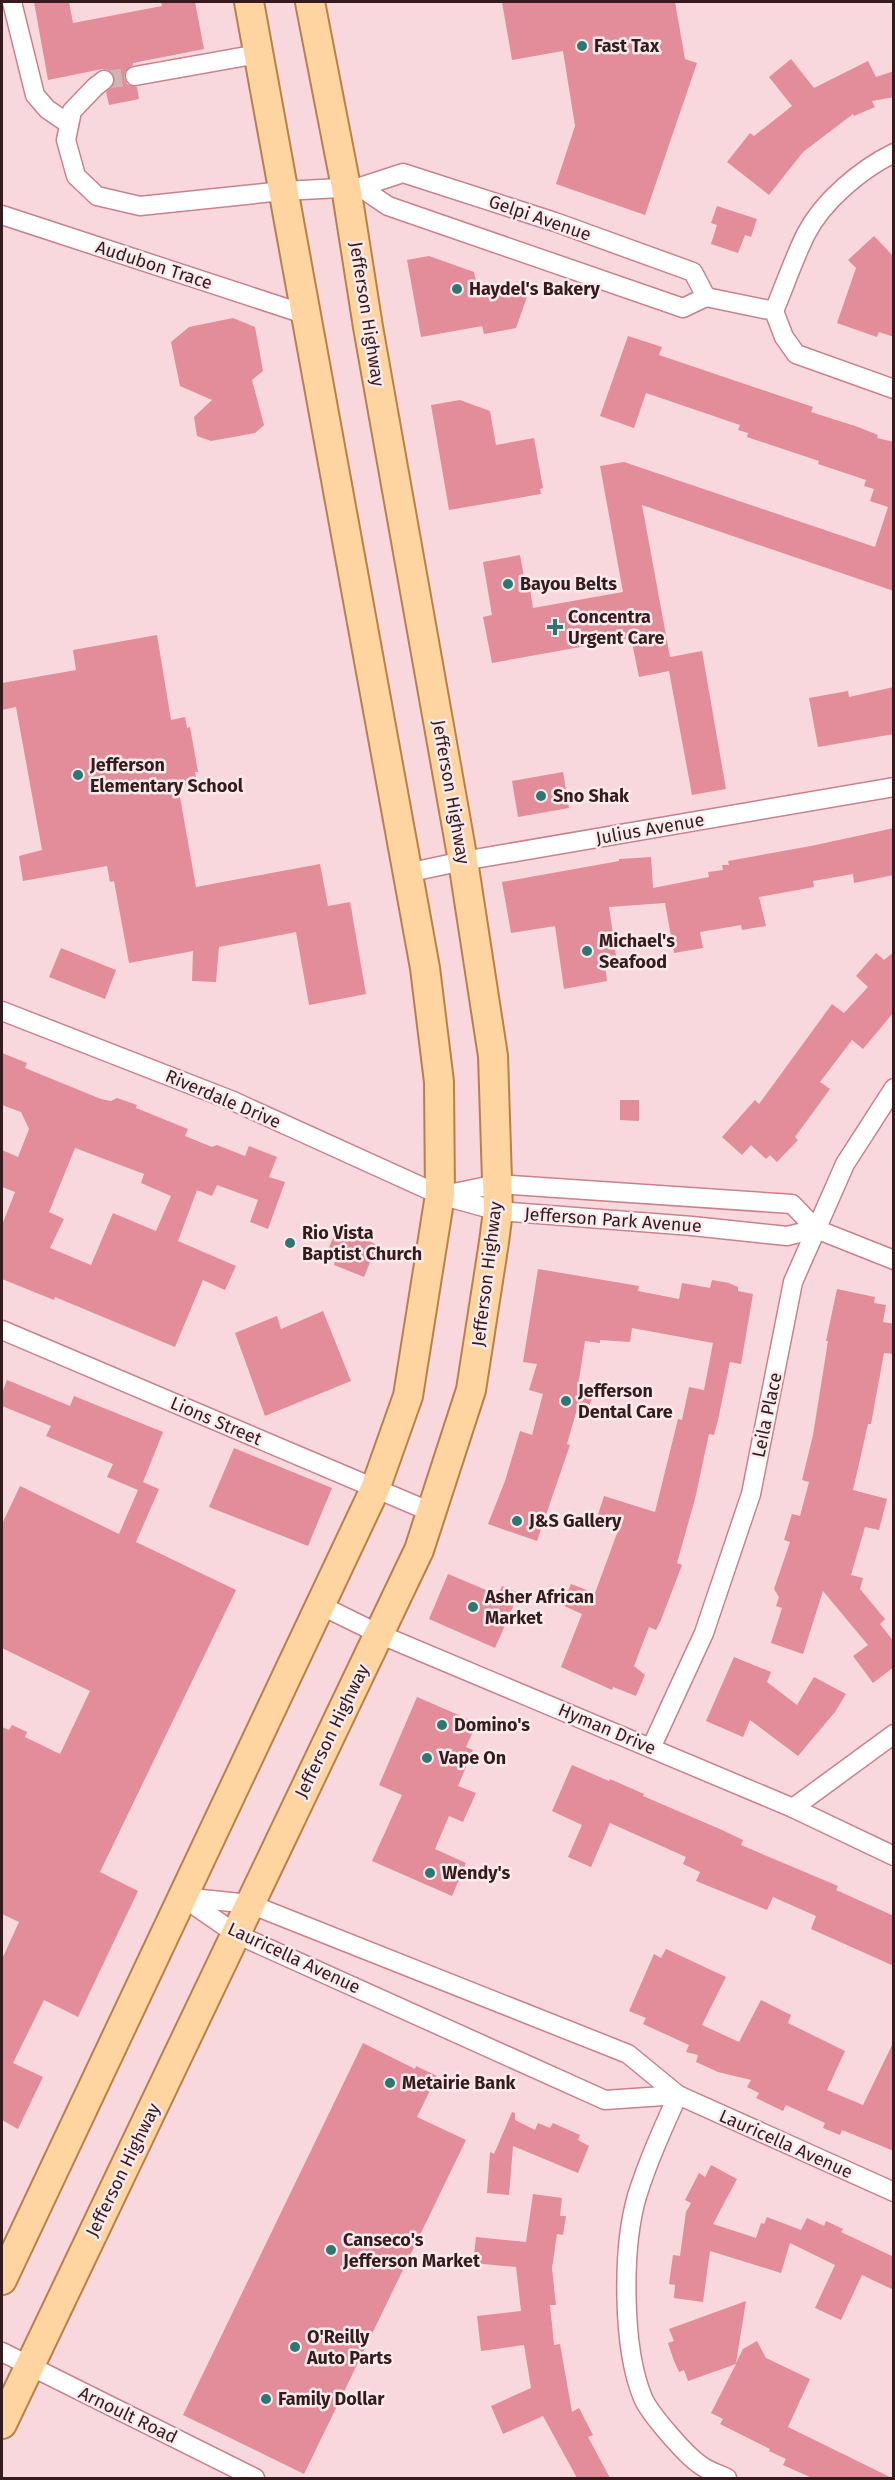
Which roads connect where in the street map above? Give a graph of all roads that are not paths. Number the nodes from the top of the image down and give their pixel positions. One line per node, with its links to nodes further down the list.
1 (12, 2): 7 (street)
2 (249, 2): 4 (main road)
3 (310, 2): 9 (main road, Jefferson Highway)
4 (258, 54): 5 (street); 10 (main road)
5 (135, 76)
6 (104, 80): 7 (street)
7 (69, 124): 10 (street, Gelpi Avenue)
8 (894, 153): 13 (street)
9 (353, 187): 10 (street, Gelpi Avenue); 12 (street); 12 (street, Gelpi Avenue); 17 (main road, Jefferson Highway)
10 (283, 191): 14 (main road)
11 (2, 215): 14 (street, Audubon Trace)
12 (706, 297): 13 (street)
13 (774, 311): 15 (street)
14 (307, 315): 18 (main road)
15 (894, 389)
16 (894, 787): 17 (street, Julius Avenue)
17 (464, 861): 18 (street, Julius Avenue); 22 (main road, Jefferson Highway)
18 (407, 873): 21 (main road)
19 (2, 1011): 21 (street, Riverdale Drive)
20 (894, 1088): 23 (street, Leila Place)
21 (440, 1196): 22 (street, Jefferson Park Avenue); 22 (street, Jefferson Park Avenue); 26 (main road)
22 (498, 1198): 23 (street, Jefferson Park Avenue); 23 (street, Jefferson Park Avenue); 27 (main road, Jefferson Highway)
23 (816, 1229): 24 (street, Jefferson Park Avenue); 31 (street, Leila Place)
24 (894, 1260)
25 (2, 1330): 26 (street, Lions Street)
26 (375, 1489): 27 (street, Lions Street); 28 (main road)
27 (431, 1512): 29 (main road, Jefferson Highway)
28 (320, 1605): 29 (street, Hyman Drive); 34 (main road)
29 (379, 1634): 31 (street, Hyman Drive); 35 (main road, Jefferson Highway)
30 (894, 1734): 32 (street)
31 (651, 1748): 32 (street, Hyman Drive)
32 (793, 1808): 33 (street, Hyman Drive)
33 (894, 1856)
34 (182, 1897): 35 (street, Lauricella Avenue); 36 (street, Lauricella Avenue); 39 (main road)
35 (250, 1904): 36 (main road, Jefferson Highway); 37 (street, Lauricella Avenue)
36 (236, 1934): 37 (street, Lauricella Avenue); 41 (main road, Jefferson Highway)
37 (678, 2095): 38 (street, Lauricella Avenue); 44 (street)
38 (894, 2192)
39 (2, 2280)
40 (2, 2352): 41 (street, Arnoult Road)
41 (30, 2366): 42 (main road, Jefferson Highway); 43 (street, Arnoult Road)
42 (2, 2424)
43 (255, 2478)
44 (727, 2478)

